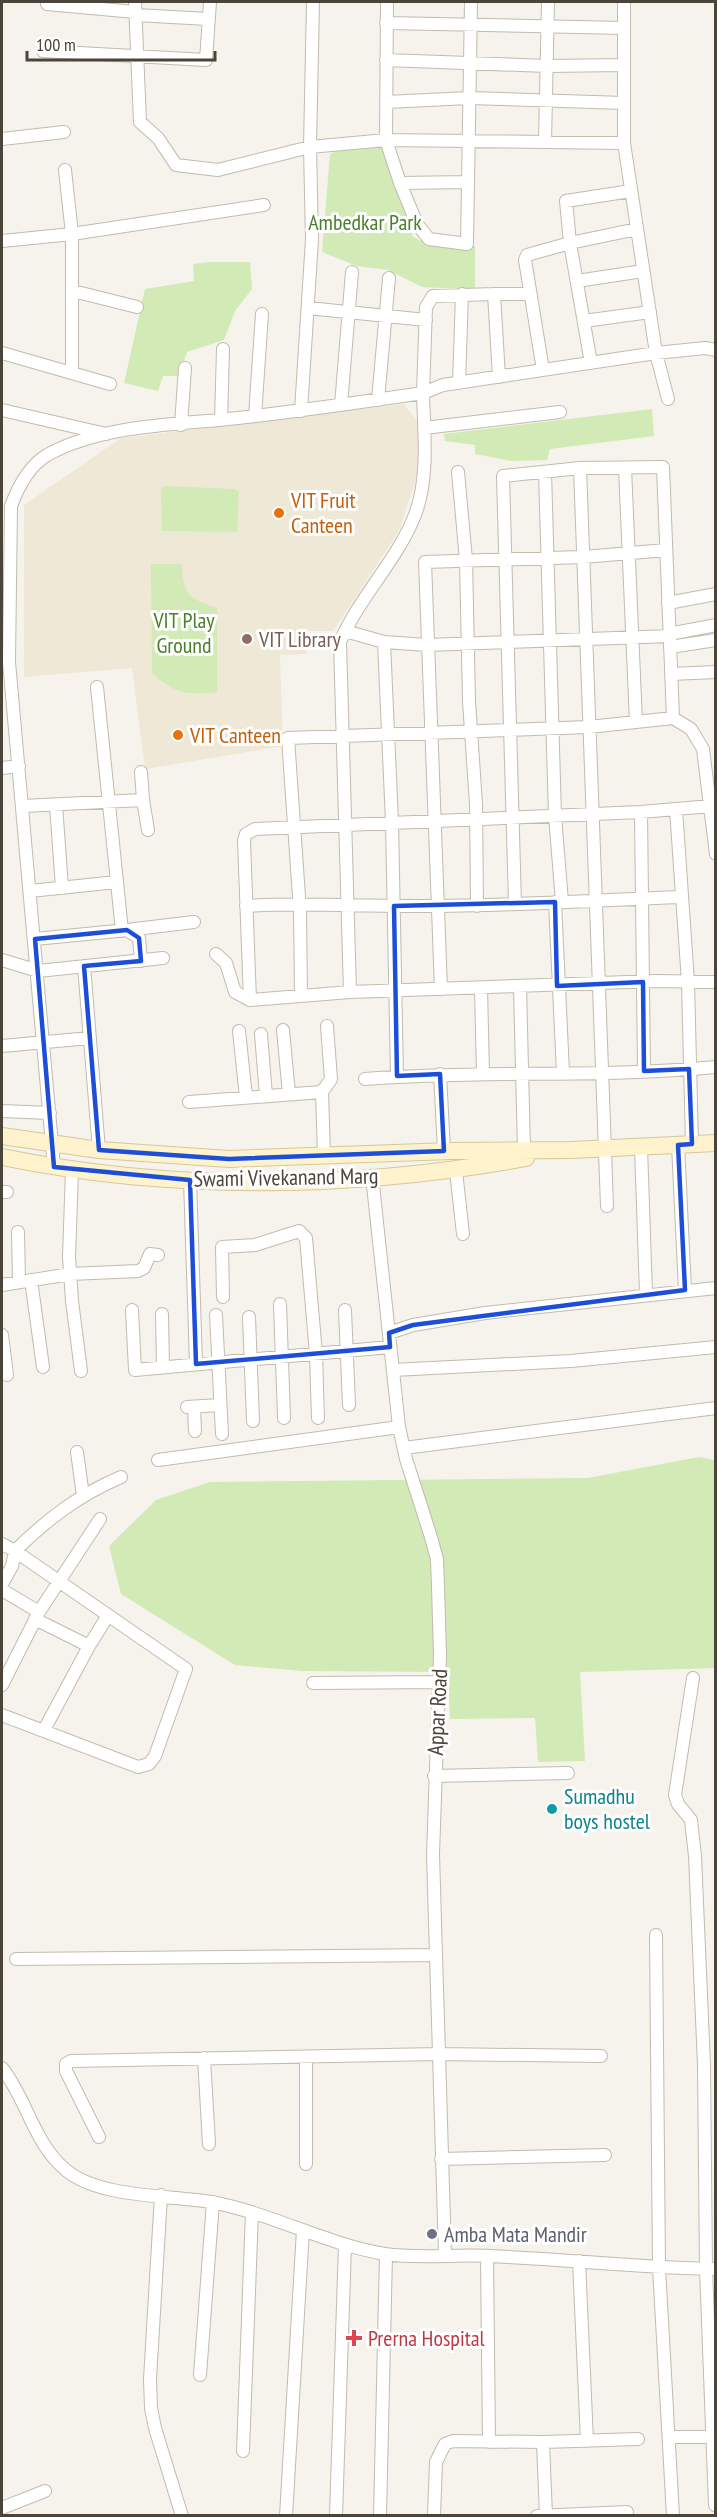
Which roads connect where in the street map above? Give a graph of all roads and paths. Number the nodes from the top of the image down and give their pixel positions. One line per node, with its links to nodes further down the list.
1 (210, 2): 9 (street)
2 (314, 2): 30 (street)
3 (387, 2): 10 (street)
4 (471, 2): 11 (street)
5 (548, 2): 12 (street)
6 (624, 2): 13 (street)
7 (47, 4): 8 (street)
8 (135, 9): 9 (street); 15 (street)
9 (208, 19): 15 (street)
10 (386, 23): 11 (street); 16 (street)
11 (471, 24): 12 (street); 17 (street)
12 (547, 27): 13 (street); 19 (street)
13 (624, 28): 18 (street)
14 (43, 51): 15 (street)
15 (136, 56): 30 (street)
16 (386, 60): 17 (street); 21 (street)
17 (470, 62): 19 (street); 20 (street)
18 (624, 65): 19 (street); 23 (street)
19 (547, 66): 22 (street)
20 (470, 98): 21 (street); 22 (street); 27 (street)
21 (386, 102): 26 (street)
22 (546, 102): 23 (street); 28 (street)
23 (624, 103): 29 (street)
24 (64, 132): 25 (street)
25 (2, 139)
26 (386, 140): 27 (street); 30 (street); 33 (street)
27 (469, 141): 28 (street); 32 (street)
28 (545, 142): 29 (street)
29 (624, 143): 34 (street)
30 (310, 147): 49 (street)
31 (65, 170): 37 (street)
32 (468, 182): 33 (street); 33 (street)
33 (400, 183)
34 (631, 190): 36 (street); 39 (street)
35 (264, 205): 37 (street)
36 (637, 229): 39 (street); 40 (street)
37 (72, 234): 38 (street); 44 (street)
38 (2, 241)
39 (570, 243): 43 (street); 47 (street)
40 (644, 271): 43 (street); 51 (street)
41 (351, 272): 50 (street)
42 (389, 278): 53 (street)
43 (577, 281): 55 (street)
44 (74, 291): 48 (street); 63 (street)
45 (462, 294): 46 (street); 54 (street); 65 (street)
46 (494, 294): 47 (street); 64 (street)
47 (530, 294): 62 (street)
48 (138, 307)
49 (308, 308): 50 (street); 72 (street)
50 (347, 312): 53 (street); 70 (street)
51 (650, 312): 55 (street); 59 (street)
52 (262, 314): 74 (street)
53 (385, 316): 54 (street); 69 (street)
54 (426, 320): 67 (street)
55 (584, 321): 60 (street)
56 (223, 349): 75 (street)
57 (716, 350): 59 (street)
58 (2, 353): 63 (street)
59 (656, 353): 60 (street); 68 (street)
60 (591, 363): 62 (street)
61 (185, 368): 76 (street)
62 (543, 370): 64 (street)
63 (72, 373): 66 (street)
64 (499, 377): 65 (street)
65 (459, 383): 67 (street)
66 (110, 384)
67 (423, 393): 69 (street); 77 (street)
68 (668, 399)
69 (378, 400): 70 (street)
70 (341, 405): 72 (street)
71 (2, 410): 78 (street)
72 (301, 411): 74 (street)
73 (560, 412): 77 (street)
74 (255, 417): 75 (street)
75 (220, 420): 76 (street)
76 (181, 425): 78 (street)
77 (424, 428): 92 (street)
78 (107, 435): 102 (street)
79 (580, 468): 80 (street); 82 (street); 85 (street)
80 (625, 468): 83 (street); 84 (street)
81 (458, 472): 88 (street)
82 (545, 472): 86 (street); 87 (street)
83 (666, 550): 84 (street); 90 (street)
84 (629, 553): 85 (street); 93 (street)
85 (583, 557): 86 (street); 95 (street)
86 (548, 558): 87 (street); 97 (street)
87 (505, 559): 88 (street); 99 (street)
88 (466, 560): 100 (street); 101 (street)
89 (716, 594): 90 (street)
90 (668, 603): 94 (street)
91 (716, 625): 94 (street)
92 (345, 631): 98 (street); 114 (street)
93 (632, 638): 94 (street); 95 (street); 107 (street)
94 (670, 639): 96 (street); 104 (street)
95 (586, 640): 97 (street); 108 (street)
96 (716, 640)
97 (550, 641): 99 (street); 109 (street)
98 (384, 642): 101 (street); 113 (street)
99 (508, 642): 100 (street); 110 (street)
100 (468, 644): 101 (street); 111 (street)
101 (427, 645): 112 (street)
102 (5, 662): 115 (street)
103 (716, 672): 104 (street)
104 (671, 674): 106 (street)
105 (97, 687): 119 (street)
106 (673, 718): 107 (street); 122 (street)
107 (636, 722): 108 (street)
108 (589, 727): 109 (street); 125 (street)
109 (553, 728): 110 (street); 126 (street)
110 (510, 730): 111 (street); 127 (street)
111 (472, 731): 112 (street); 128 (street)
112 (429, 733): 113 (street); 129 (street)
113 (388, 734): 114 (street); 130 (street)
114 (341, 736): 131 (street); 132 (street)
115 (19, 766): 116 (street); 121 (street)
116 (2, 768)
117 (141, 772): 118 (street)
118 (143, 800): 119 (street); 133 (street)
119 (109, 802): 120 (street); 135 (street)
120 (56, 805): 121 (street); 136 (street)
121 (23, 806): 137 (street)
122 (711, 806): 123 (street); 134 (street)
123 (676, 809): 124 (street); 138 (street)
124 (641, 812): 125 (street); 139 (street)
125 (593, 814): 126 (street); 140 (street)
126 (555, 816): 127 (street); 142 (street)
127 (512, 818): 128 (street); 144 (street)
128 (477, 819): 129 (street); 148 (street)
129 (435, 821): 130 (street); 147 (street)
130 (392, 822): 131 (street); 146 (street)
131 (344, 824): 132 (street); 143 (street)
132 (292, 827): 141 (street); 145 (street)
133 (148, 830)
134 (716, 854)
135 (117, 882): 136 (street); 150 (street)
136 (62, 888): 137 (street)
137 (30, 891): 151 (street)
138 (682, 897): 139 (street); 159 (street)
139 (642, 898): 140 (street); 158 (street)
140 (596, 900): 142 (street); 161 (street)
141 (299, 902): 143 (street); 145 (street); 168 (street)
142 (559, 902): 144 (street); 162 (street)
143 (347, 903): 146 (street); 167 (street)
144 (515, 904): 148 (street)
145 (246, 906): 169 (street)
146 (394, 906): 147 (street); 166 (street)
147 (437, 906): 148 (street); 165 (street)
148 (477, 906)
149 (194, 922): 150 (street)
150 (125, 930): 151 (street); 155 (street)
151 (35, 939): 157 (street)
152 (216, 954): 169 (street)
153 (163, 958): 155 (street)
154 (2, 960): 157 (street)
155 (141, 961): 156 (street)
156 (84, 966): 157 (street); 174 (street)
157 (38, 970): 175 (street)
158 (643, 982): 159 (street); 161 (street); 179 (street)
159 (688, 982): 160 (street); 178 (street)
160 (716, 982)
161 (599, 984): 162 (street); 180 (street)
162 (557, 986): 163 (street); 181 (street)
163 (520, 987): 164 (street); 184 (street)
164 (481, 988): 165 (street); 183 (street)
165 (441, 989): 166 (street)
166 (396, 991): 167 (street); 185 (street)
167 (350, 992): 168 (street)
168 (301, 996): 169 (street)
169 (250, 1000)
170 (327, 1026): 187 (street)
171 (283, 1030): 188 (street)
172 (239, 1031): 190 (street)
173 (261, 1034): 189 (street)
174 (90, 1038): 175 (street); 200 (street)
175 (44, 1043): 176 (street); 193 (street)
176 (2, 1046)
177 (716, 1067): 178 (street)
178 (689, 1069): 179 (street); 197 (street)
179 (644, 1071): 180 (street)
180 (602, 1072): 181 (street); 199 (street)
181 (563, 1073): 184 (street)
182 (440, 1074): 183 (street); 185 (street); 203 (street)
183 (483, 1074): 184 (street)
184 (520, 1074): 201 (street)
185 (397, 1076): 186 (street)
186 (365, 1078)
187 (322, 1092): 188 (street); 204 (street)
188 (289, 1094): 189 (street)
189 (266, 1096): 190 (street)
190 (246, 1097): 191 (street)
191 (189, 1102)
192 (2, 1111): 193 (street)
193 (50, 1113): 196 (street)
194 (2, 1136): 196 (main road, Swami Vivekanand Marg)
195 (716, 1143): 197 (main road, Swami Vivekanand Marg)
196 (53, 1144): 200 (main road, Swami Vivekanand Marg); 206 (street)
197 (685, 1144): 198 (main road, Swami Vivekanand Marg); 219 (street)
198 (641, 1147): 199 (main road, Swami Vivekanand Marg); 220 (street)
199 (605, 1149): 202 (main road, Swami Vivekanand Marg); 211 (street)
200 (99, 1150): 204 (main road, Swami Vivekanand Marg)
201 (524, 1150): 202 (main road, Swami Vivekanand Marg); 203 (main road, Swami Vivekanand Marg)
202 (571, 1150): 208 (main road, Swami Vivekanand Marg)
203 (444, 1151): 204 (main road, Swami Vivekanand Marg)
204 (324, 1155)
205 (2, 1157): 206 (main road, Swami Vivekanand Marg)
206 (54, 1167): 207 (main road, Swami Vivekanand Marg)
207 (72, 1170): 210 (main road, Swami Vivekanand Marg); 215 (street)
208 (456, 1170): 209 (main road, Swami Vivekanand Marg); 213 (street)
209 (372, 1176): 210 (main road, Swami Vivekanand Marg); 228 (street, Appar Road)
210 (190, 1180): 237 (street)
211 (607, 1206)
212 (18, 1232): 216 (street)
213 (463, 1234)
214 (158, 1255): 215 (street)
215 (70, 1274): 216 (street); 241 (street)
216 (25, 1281): 217 (street); 238 (street)
217 (2, 1285)
218 (716, 1288): 219 (street)
219 (685, 1290): 220 (street)
220 (646, 1294): 228 (street)
221 (223, 1297): 233 (street)
222 (280, 1304): 234 (street)
223 (132, 1311): 239 (street)
224 (345, 1311): 232 (street)
225 (162, 1314): 239 (street)
226 (216, 1315): 236 (street)
227 (249, 1317): 235 (street)
228 (389, 1333): 230 (street, Appar Road)
229 (2, 1335): 242 (street)
230 (390, 1347): 232 (street); 240 (street, Appar Road)
231 (716, 1347): 240 (street)
232 (345, 1351): 233 (street); 244 (street)
233 (316, 1354): 234 (street); 247 (street)
234 (281, 1357): 235 (street); 246 (street)
235 (250, 1360): 236 (street); 248 (street)
236 (217, 1363): 237 (street); 243 (street)
237 (196, 1365): 239 (street)
238 (43, 1367)
239 (164, 1367)
240 (393, 1370): 249 (street, Appar Road)
241 (81, 1371)
242 (8, 1375)
243 (220, 1405): 250 (street); 251 (street)
244 (349, 1405)
245 (716, 1408): 252 (street)
246 (284, 1418)
247 (318, 1418)
248 (253, 1421)
249 (399, 1427): 252 (street, Appar Road); 254 (street)
250 (195, 1431)
251 (222, 1434)
252 (404, 1448): 267 (street, Appar Road)
253 (77, 1452): 256 (street)
254 (158, 1460)
255 (121, 1478): 256 (street)
256 (83, 1496): 259 (street)
257 (100, 1519): 260 (street)
258 (2, 1544): 259 (street)
259 (15, 1551): 260 (street); 261 (street)
260 (58, 1582): 263 (street); 264 (street)
261 (2, 1584)
262 (2, 1590): 263 (street)
263 (37, 1616): 265 (street); 269 (street)
264 (107, 1617): 265 (street); 271 (street)
265 (89, 1647): 271 (street)
266 (693, 1678): 297 (street)
267 (438, 1682): 268 (street); 273 (street, Appar Road)
268 (313, 1683)
269 (2, 1685)
270 (2, 1715): 271 (street)
271 (44, 1730)
272 (568, 1773): 273 (street)
273 (434, 1776): 275 (street, Appar Road)
274 (656, 1935): 296 (street)
275 (436, 1955): 276 (street); 277 (street, Appar Road)
276 (16, 1959)
277 (438, 2054): 278 (street); 279 (street); 285 (street, Appar Road)
278 (601, 2056)
279 (306, 2057): 280 (street); 286 (street)
280 (204, 2058): 282 (street); 283 (street)
281 (2, 2068): 287 (street)
282 (99, 2137)
283 (209, 2144)
284 (605, 2155): 285 (street)
285 (441, 2159): 293 (street, Appar Road)
286 (306, 2164)
287 (161, 2195): 288 (street); 312 (street)
288 (213, 2202): 289 (street); 299 (street)
289 (252, 2212): 290 (street); 306 (street)
290 (303, 2230): 291 (street); 313 (street)
291 (345, 2245): 292 (street); 314 (street)
292 (386, 2254): 293 (street); 315 (street)
293 (445, 2255): 294 (street)
294 (488, 2256): 295 (street); 304 (street)
295 (579, 2261): 296 (street); 303 (street)
296 (659, 2268): 297 (street); 301 (street)
297 (711, 2269): 298 (street)
298 (712, 2329): 300 (street)
299 (200, 2375)
300 (713, 2437): 301 (street); 308 (street)
301 (670, 2438): 318 (street)
302 (638, 2439): 303 (street)
303 (587, 2441): 305 (street)
304 (489, 2442): 305 (street); 316 (street)
305 (543, 2442): 311 (street)
306 (243, 2451)
307 (45, 2492): 309 (street)
308 (715, 2505)
309 (2, 2508)
310 (627, 2512): 311 (street)
311 (546, 2515): 317 (street)
312 (182, 2516)
313 (286, 2516)
314 (336, 2516)
315 (380, 2516)
316 (434, 2516)
317 (537, 2516)
318 (673, 2516)

